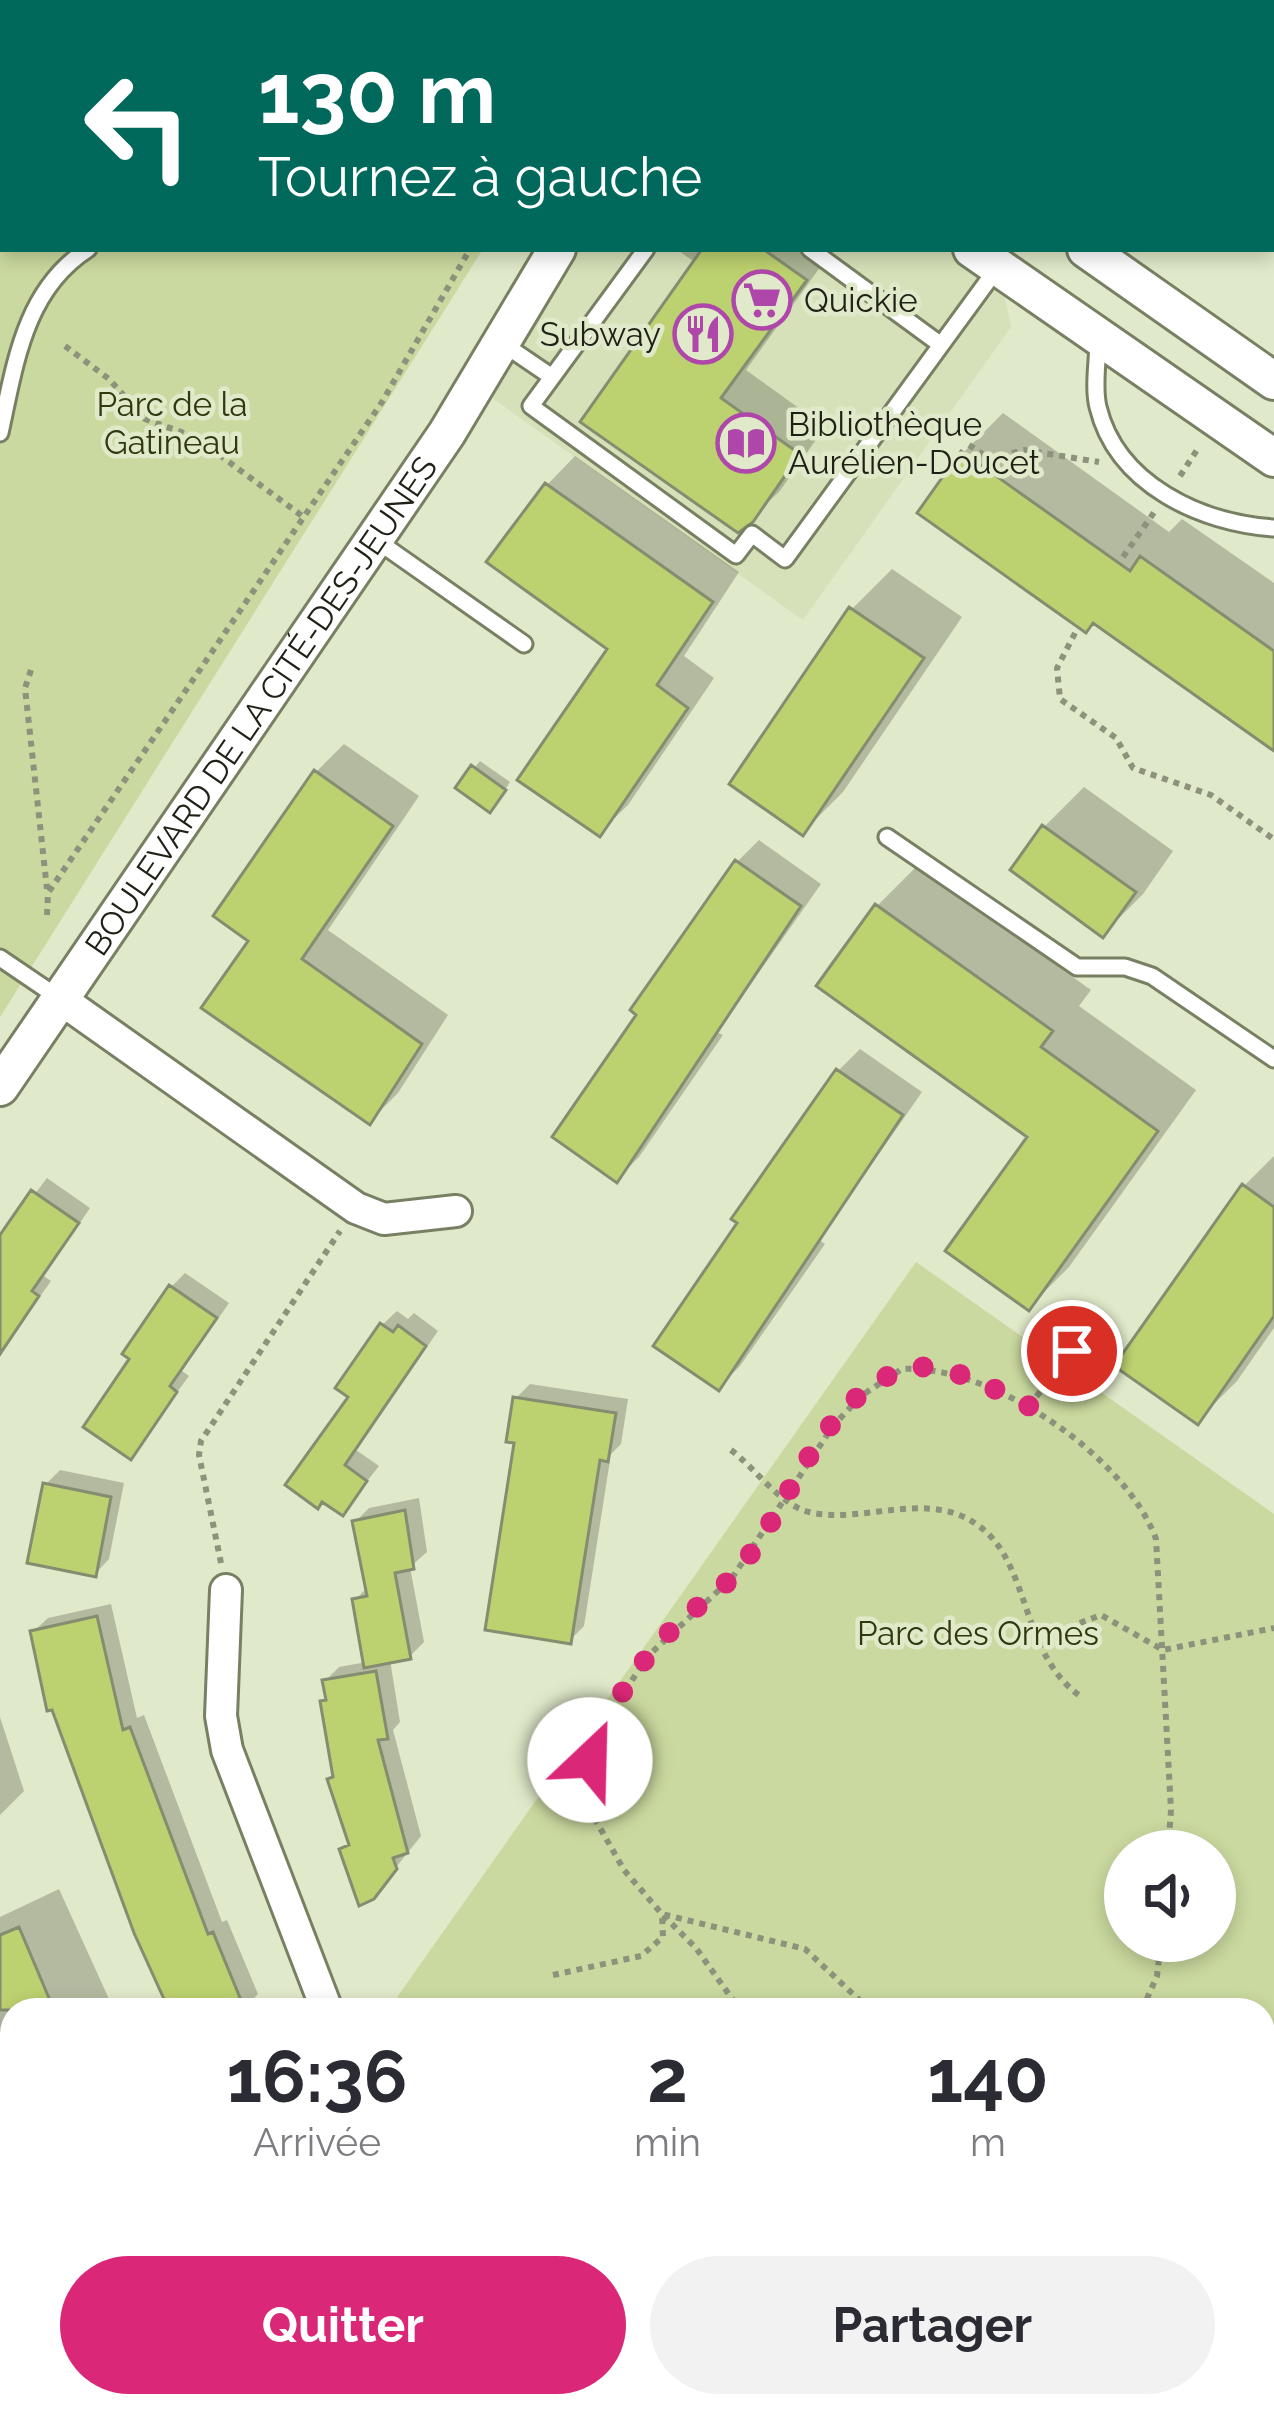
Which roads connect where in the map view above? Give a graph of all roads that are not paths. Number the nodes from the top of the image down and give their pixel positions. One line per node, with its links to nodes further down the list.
1 (83, 252): 13 (lane)
2 (535, 252): 8 (street, BOULEVARD DE LA CITÉ-DES-JEUNES)
3 (554, 252): 8 (street, BOULEVARD DE LA CITÉ-DES-JEUNES)
4 (639, 252): 11 (lane)
5 (814, 252): 10 (lane)
6 (1090, 252): 12 (street)
7 (985, 258): 9 (street); 10 (lane)
8 (508, 330): 11 (lane); 16 (street, BOULEVARD DE LA CITÉ-DES-JEUNES)
9 (1098, 337): 14 (street); 15 (lane)
10 (941, 345): 11 (lane)
11 (552, 377)
12 (1274, 381)
13 (0, 433)
14 (1274, 458)
15 (1274, 528)
16 (376, 540): 17 (lane); 20 (street, BOULEVARD DE LA CITÉ-DES-JEUNES)
17 (524, 644)
18 (887, 837): 21 (lane)
19 (0, 958): 20 (lane)
20 (59, 998): 22 (street, BOULEVARD DE LA CITÉ-DES-JEUNES); 23 (street)
21 (1274, 1059)
22 (0, 1087)
23 (456, 1211)
24 (226, 1590): 25 (street)
25 (322, 1998)

